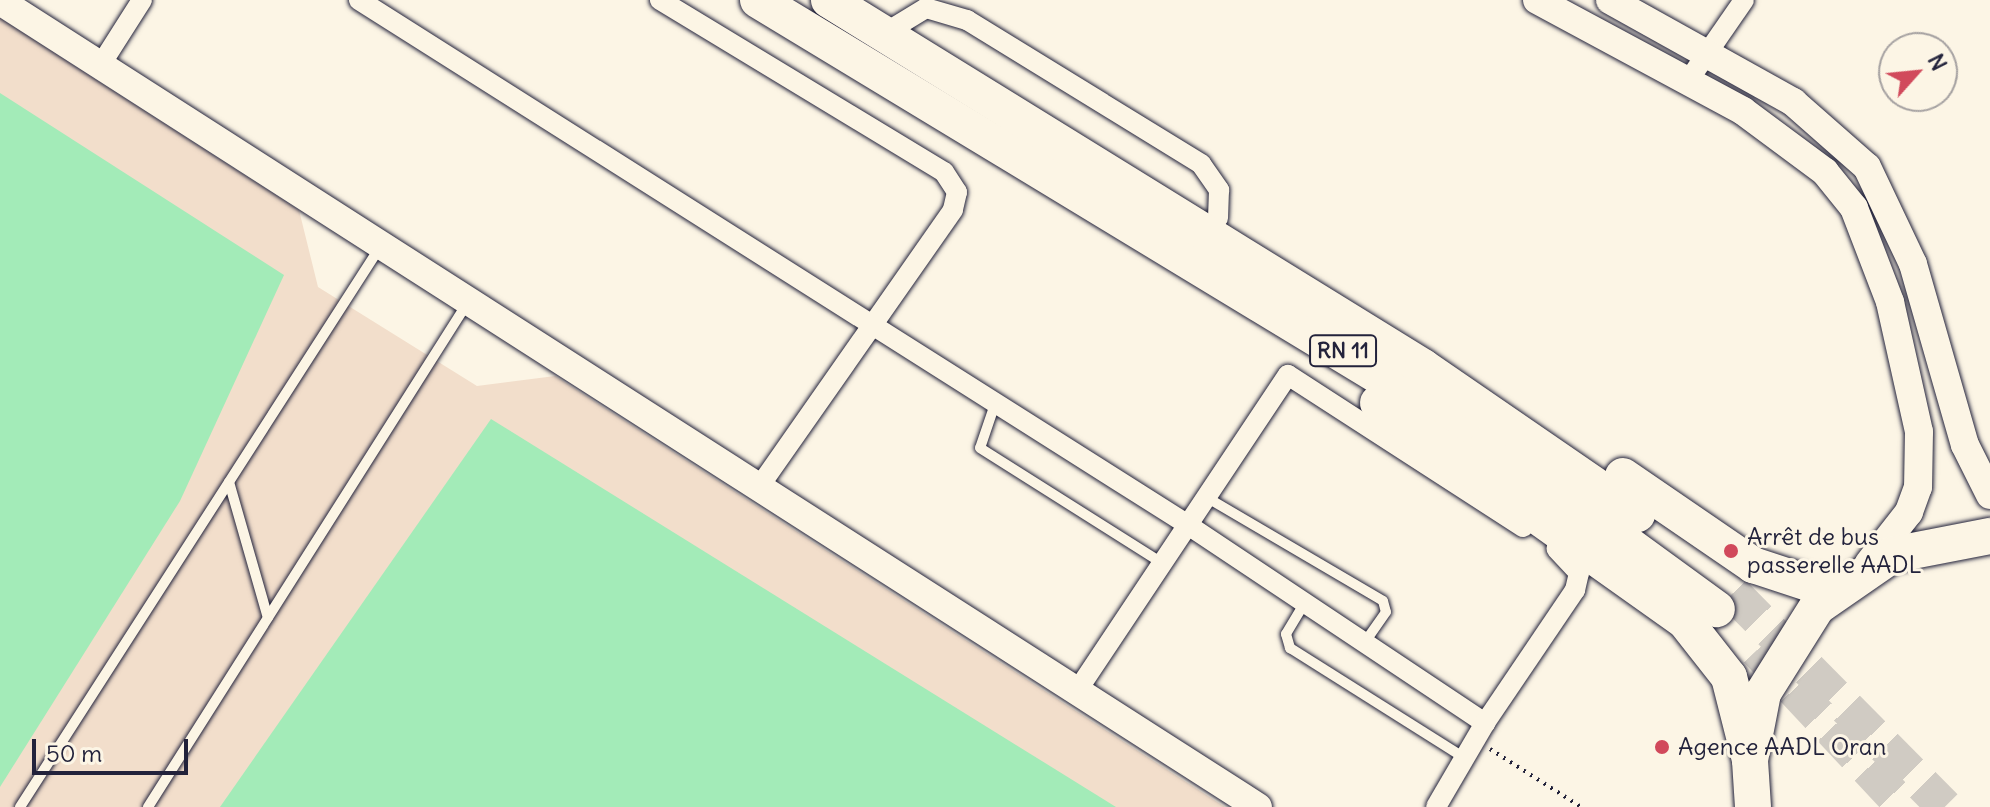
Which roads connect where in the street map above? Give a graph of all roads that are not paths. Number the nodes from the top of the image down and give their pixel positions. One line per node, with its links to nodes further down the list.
1 (142, 0): 12 (street)
2 (359, 0): 19 (street)
3 (660, 0): 19 (street)
4 (758, 0): 14 (highway, RN 11)
5 (829, 0): 10 (highway, RN 11)
6 (1537, 0): 13 (main road)
7 (1610, 0): 11 (main road)
8 (1744, 0): 11 (street)
9 (0, 1): 12 (main road)
10 (885, 33): 15 (highway, RN 11); 16 (street)
11 (1706, 52): 13 (street); 23 (main road)
12 (100, 66): 17 (main road)
13 (1688, 81): 28 (main road)
14 (952, 118): 15 (highway, RN 11); 34 (highway)
15 (1082, 157): 16 (highway)
16 (1218, 218): 28 (highway)
17 (381, 245): 18 (main road); 21 (lane)
18 (469, 301): 22 (main road); 30 (lane)
19 (870, 324): 20 (street); 22 (street)
20 (995, 404): 25 (street); 27 (lane)
21 (229, 482): 30 (lane); 35 (lane)
22 (759, 487): 32 (main road)
23 (1990, 495)
24 (1204, 496): 25 (street); 31 (lane); 33 (street)
25 (1185, 523): 27 (street); 29 (street)
26 (1990, 536): 28 (highway)
27 (1160, 562): 32 (street)
28 (1852, 577): 34 (highway)
29 (1304, 604): 31 (street); 33 (lane)
30 (268, 618): 36 (lane)
31 (1366, 641): 33 (street)
32 (1077, 691): 37 (main road)
33 (1475, 740): 38 (street)
34 (1750, 760): 39 (highway)
35 (20, 807)
36 (148, 807)
37 (1258, 807)
38 (1436, 807)
39 (1753, 807)

